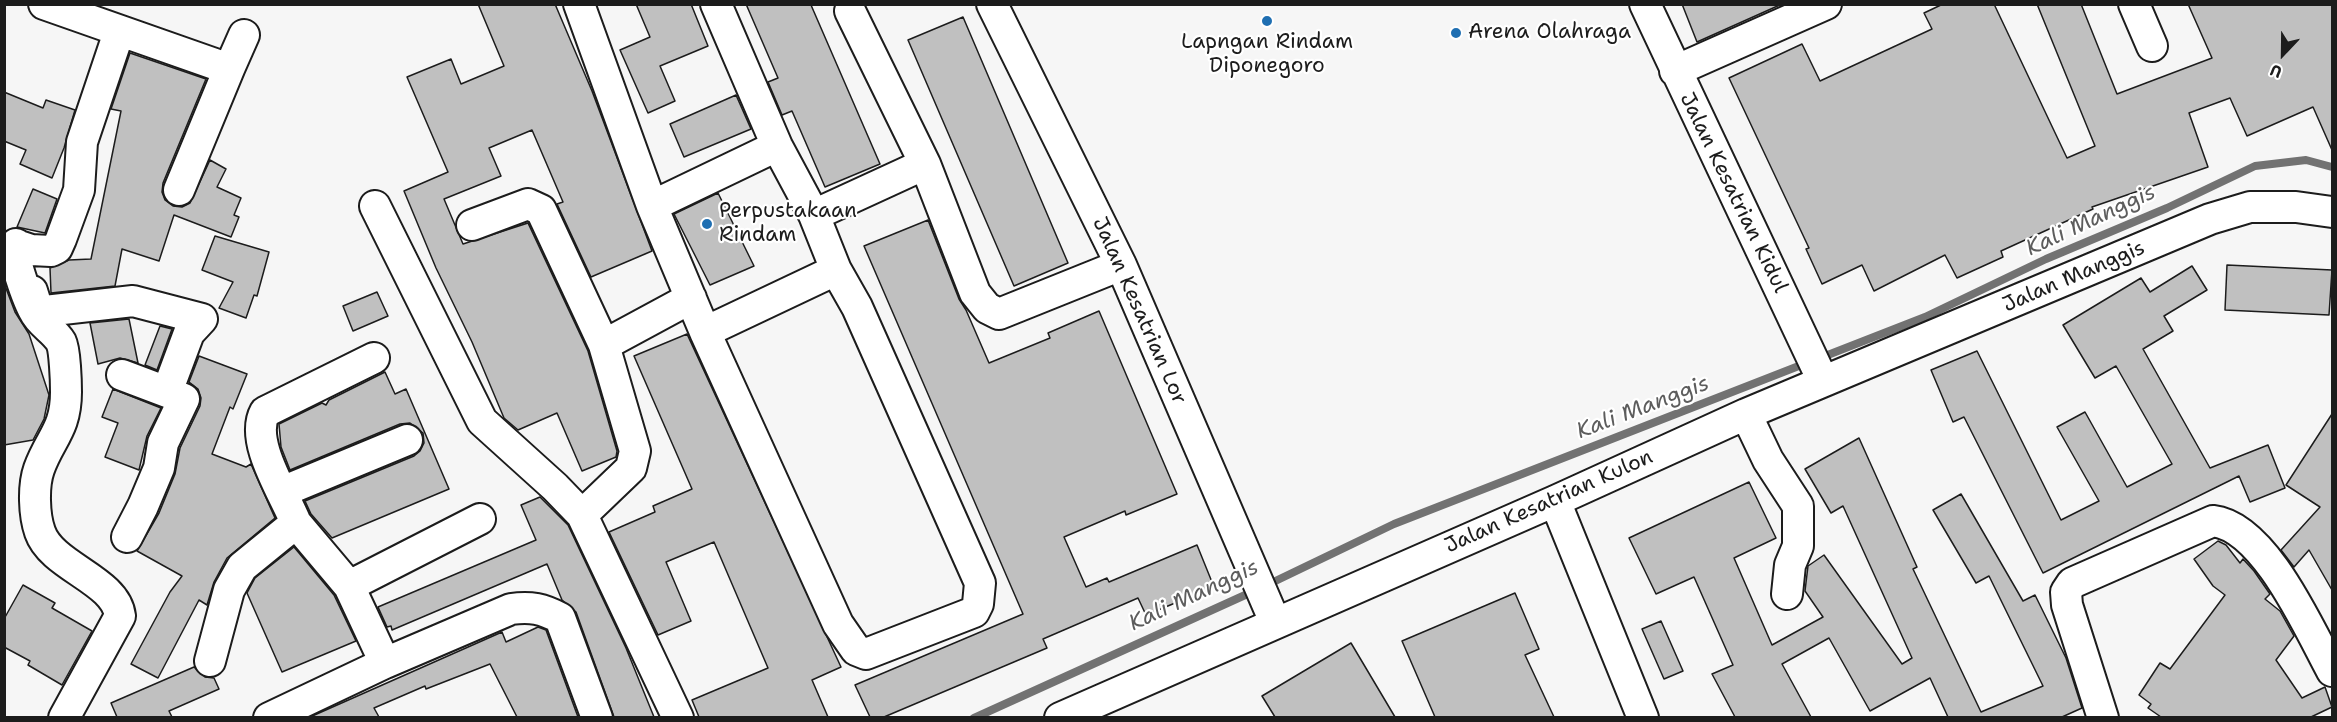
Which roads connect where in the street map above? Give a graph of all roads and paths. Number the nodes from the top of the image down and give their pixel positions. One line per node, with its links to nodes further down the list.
1 (44, 4): 10 (street)
2 (579, 4): 19 (street)
3 (716, 4): 15 (street)
4 (992, 4): 24 (street, Jalan Kesatrian Lor)
5 (1645, 4): 14 (street, Jalan Kesatrian Kidul)
6 (1826, 4): 9 (street)
7 (2134, 4): 12 (street)
8 (850, 11): 16 (street)
9 (1784, 13): 14 (street)
10 (118, 32): 13 (street); 23 (street)
11 (244, 35): 13 (street)
12 (2152, 46)
13 (230, 69): 17 (street)
14 (1675, 72): 33 (street, Jalan Kesatrian Kidul)
15 (777, 146): 19 (street); 21 (street)
16 (925, 164): 21 (street); 24 (street)
17 (179, 190)
18 (375, 206): 39 (street)
19 (652, 206): 26 (street)
20 (2332, 212): 33 (street, Jalan Manggis)
21 (814, 215): 25 (street)
22 (472, 225): 29 (street)
23 (13, 243): 27 (street); 50 (street)
24 (1121, 265): 45 (street, Jalan Kesatrian Lor)
25 (836, 270): 28 (street); 28 (street)
26 (691, 298): 28 (street); 29 (street)
27 (66, 309): 31 (street); 34 (street)
28 (705, 332)
29 (604, 345): 39 (street)
30 (374, 358): 37 (street)
31 (77, 371)
32 (122, 375): 34 (street)
33 (1823, 381): 35 (street, Jalan Kesatrian Kulon)
34 (167, 392): 42 (street)
35 (1746, 414): 38 (street, Jalan Kesatrian Kulon); 44 (street)
36 (407, 440): 37 (street)
37 (284, 491): 41 (street)
38 (1555, 501): 45 (street, Jalan Kesatrian Kulon); 54 (street)
39 (582, 515): 53 (street)
40 (480, 519): 43 (street)
41 (296, 523): 43 (street); 46 (street)
42 (127, 537)
43 (349, 586): 47 (street)
44 (1787, 594)
45 (1275, 622): 49 (street, Jalan Kesatrian Kulon)
46 (210, 661)
47 (385, 663): 51 (street); 52 (street)
48 (2332, 671): 55 (street)
49 (1073, 715)
50 (64, 717)
51 (268, 717)
52 (597, 717)
53 (678, 717)
54 (1643, 717)
55 (2103, 717)

